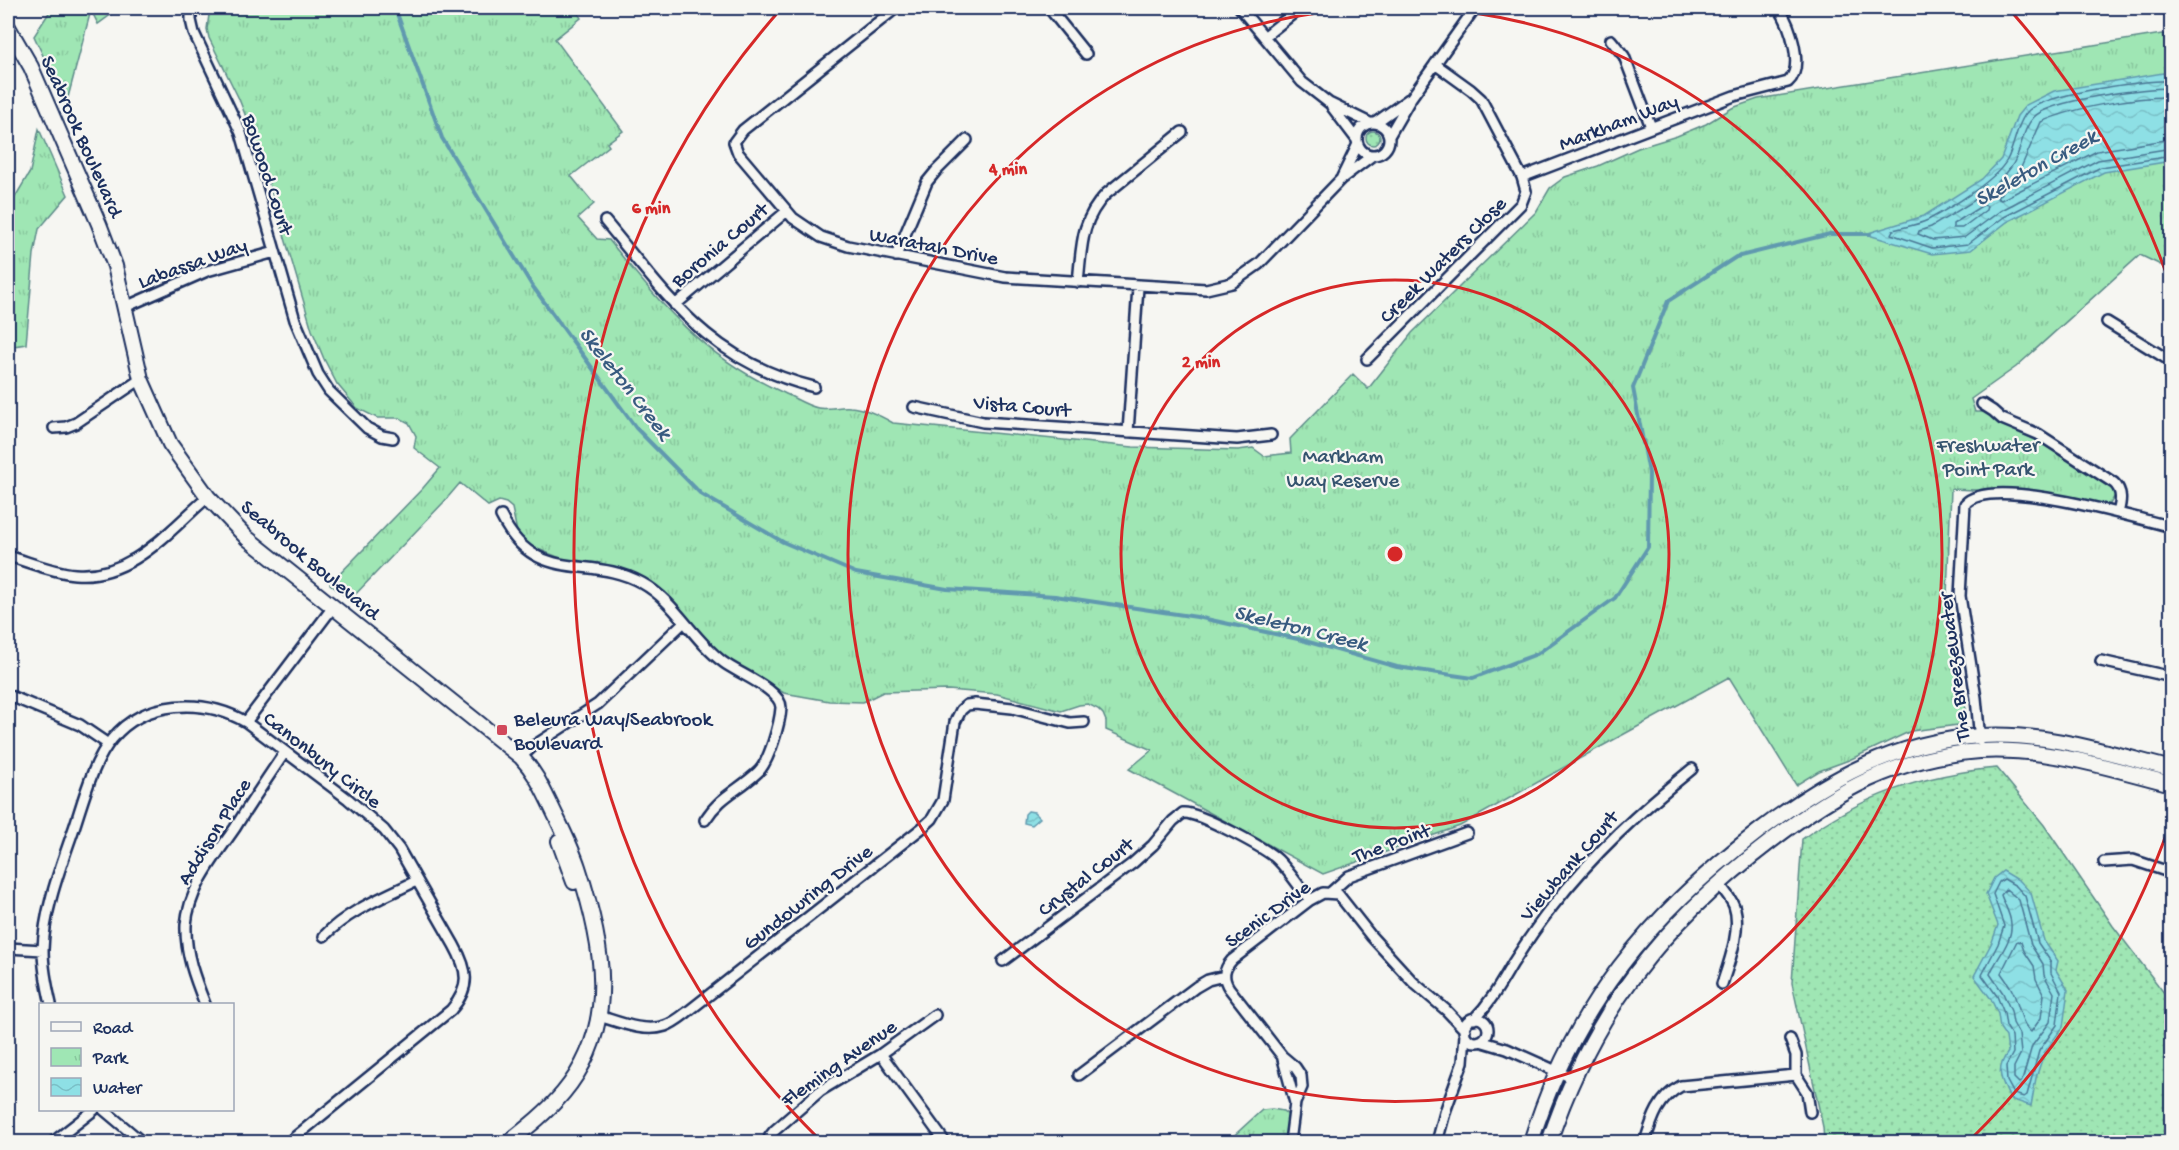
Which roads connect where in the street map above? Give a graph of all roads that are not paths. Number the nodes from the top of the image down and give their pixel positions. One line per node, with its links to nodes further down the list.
1 (191, 8): 26 (street, Bowood Court)
2 (896, 8): 24 (street, Waratah Drive)
3 (1049, 8): 11 (street)
4 (1240, 8): 9 (street)
5 (1300, 8): 9 (street)
6 (1475, 8): 12 (street)
7 (1779, 8): 16 (street, Markham Way)
8 (8, 27): 31 (street, Seabrook Boulevard)
9 (1263, 37): 14 (street)
10 (1611, 39): 16 (street)
11 (1086, 54)
12 (1435, 64): 13 (street); 22 (street)
13 (1411, 98): 15 (street); 18 (street)
14 (1329, 103): 15 (street); 20 (street)
15 (1372, 123): 18 (street); 20 (street)
16 (1651, 127): 22 (street, Markham Way)
17 (1182, 132): 28 (street)
18 (1389, 136): 21 (street)
19 (967, 140): 27 (street)
20 (1358, 142): 21 (street); 23 (street, Waratah Drive)
21 (1372, 155): 23 (street, Waratah Drive)
22 (1522, 177): 33 (street, Creek Waters Close)
23 (1341, 179): 29 (street, Waratah Drive)
24 (787, 212): 27 (street, Waratah Drive); 30 (street, Boronia Court)
25 (605, 221): 30 (street, Boronia Court)
26 (275, 252): 31 (street, Labassa Way); 42 (street, Bowood Court)
27 (896, 256): 28 (street, Waratah Drive)
28 (1078, 282): 29 (street, Waratah Drive)
29 (1138, 287): 40 (street)
30 (675, 305): 36 (street, Boronia Court)
31 (123, 308): 35 (street, Seabrook Boulevard)
32 (2107, 322): 34 (street)
33 (1367, 359)
34 (2172, 362)
35 (141, 380): 39 (street); 43 (street, Seabrook Boulevard)
36 (814, 387)
37 (1982, 404): 44 (street)
38 (914, 407): 40 (street, Vista Court)
39 (54, 428)
40 (1128, 432): 41 (street, Vista Court)
41 (1271, 435)
42 (393, 438)
43 (208, 497): 47 (street); 48 (street, Seabrook Boulevard)
44 (2118, 513): 46 (street, The Breezewater); 55 (street, The Breezewater)
45 (501, 516): 49 (street)
46 (2172, 527)
47 (8, 556)
48 (333, 607): 53 (street); 59 (street, Seabrook Boulevard)
49 (683, 623): 59 (street); 63 (street)
50 (2102, 661): 51 (street)
51 (2172, 677)
52 (8, 695): 56 (street)
53 (246, 722): 56 (street, Canonbury Circle); 58 (street, Canonbury Circle)
54 (1084, 722): 82 (street, Gundowring Drive)
55 (1979, 736): 57 (street, The Breezewater); 61 (street); 91 (street)
56 (108, 744): 73 (street, Canonbury Circle)
57 (1981, 751): 62 (street); 68 (street)
58 (285, 752): 67 (street, Canonbury Circle); 79 (street, Addison Place)
59 (521, 757): 82 (street, Seabrook Boulevard)
60 (1692, 769): 77 (street, Viewbank Court)
61 (2172, 769)
62 (2172, 784)
63 (705, 820)
64 (1467, 833): 69 (street, The Point)
65 (2104, 862): 66 (street)
66 (2172, 873)
67 (416, 881): 71 (street); 98 (street, Canonbury Circle)
68 (1718, 882): 76 (street); 94 (street)
69 (1331, 892): 70 (street, Scenic Drive); 80 (street)
70 (1310, 900): 74 (street, Crystal Court); 75 (street, Scenic Drive)
71 (324, 936)
72 (8, 948): 73 (street)
73 (43, 950): 78 (street, Canonbury Circle)
74 (1003, 961)
75 (1224, 976): 92 (street); 104 (street, Scenic Drive)
76 (1722, 984)
77 (1491, 1001): 83 (street, Viewbank Court); 84 (street, Viewbank Court)
78 (51, 1003)
79 (204, 1003)
80 (1446, 1010): 83 (street); 85 (street)
81 (935, 1015): 89 (street, Fleming Avenue)
82 (598, 1016): 101 (street, Seabrook Boulevard)
83 (1473, 1019): 84 (street); 85 (street)
84 (1487, 1027): 87 (street); 88 (street)
85 (1465, 1032): 87 (street); 90 (street)
86 (1790, 1039): 93 (street)
87 (1479, 1041): 88 (street); 90 (street)
88 (1507, 1049): 91 (street)
89 (881, 1054): 102 (street, Fleming Avenue); 103 (street)
90 (1463, 1062): 105 (street)
91 (1556, 1072): 94 (street); 106 (street)
92 (1079, 1075)
93 (1796, 1075): 97 (street); 108 (street)
94 (1574, 1079): 107 (street)
95 (93, 1111): 99 (street)
96 (105, 1111): 100 (street)
97 (1810, 1112)
98 (295, 1141)
99 (53, 1143)
100 (142, 1143)
101 (509, 1143)
102 (768, 1143)
103 (945, 1143)
104 (1290, 1143)
105 (1437, 1143)
106 (1531, 1143)
107 (1549, 1143)
108 (1645, 1143)

